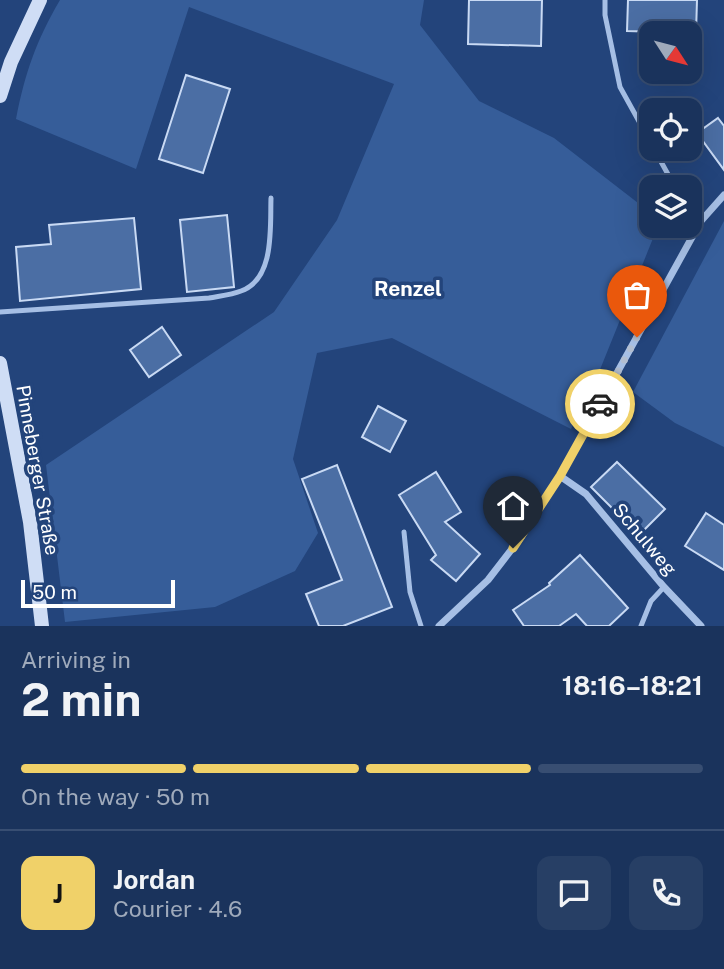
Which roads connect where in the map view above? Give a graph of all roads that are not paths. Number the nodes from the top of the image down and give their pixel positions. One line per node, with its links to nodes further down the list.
1 (40, 0): 3 (main road)
2 (605, 0): 4 (lane)
3 (0, 96)
4 (639, 121)
5 (724, 195): 7 (street)
6 (271, 198): 9 (lane)
7 (702, 220)
8 (692, 238): 11 (street)
9 (0, 312)
10 (0, 363): 14 (main road, Pinneberger Straße)
11 (560, 476): 13 (street, Schulweg); 16 (street)
12 (404, 532): 15 (lane)
13 (664, 587): 17 (lane); 18 (street, Schulweg)
14 (42, 626)
15 (421, 626)
16 (439, 626)
17 (641, 626)
18 (701, 626)

